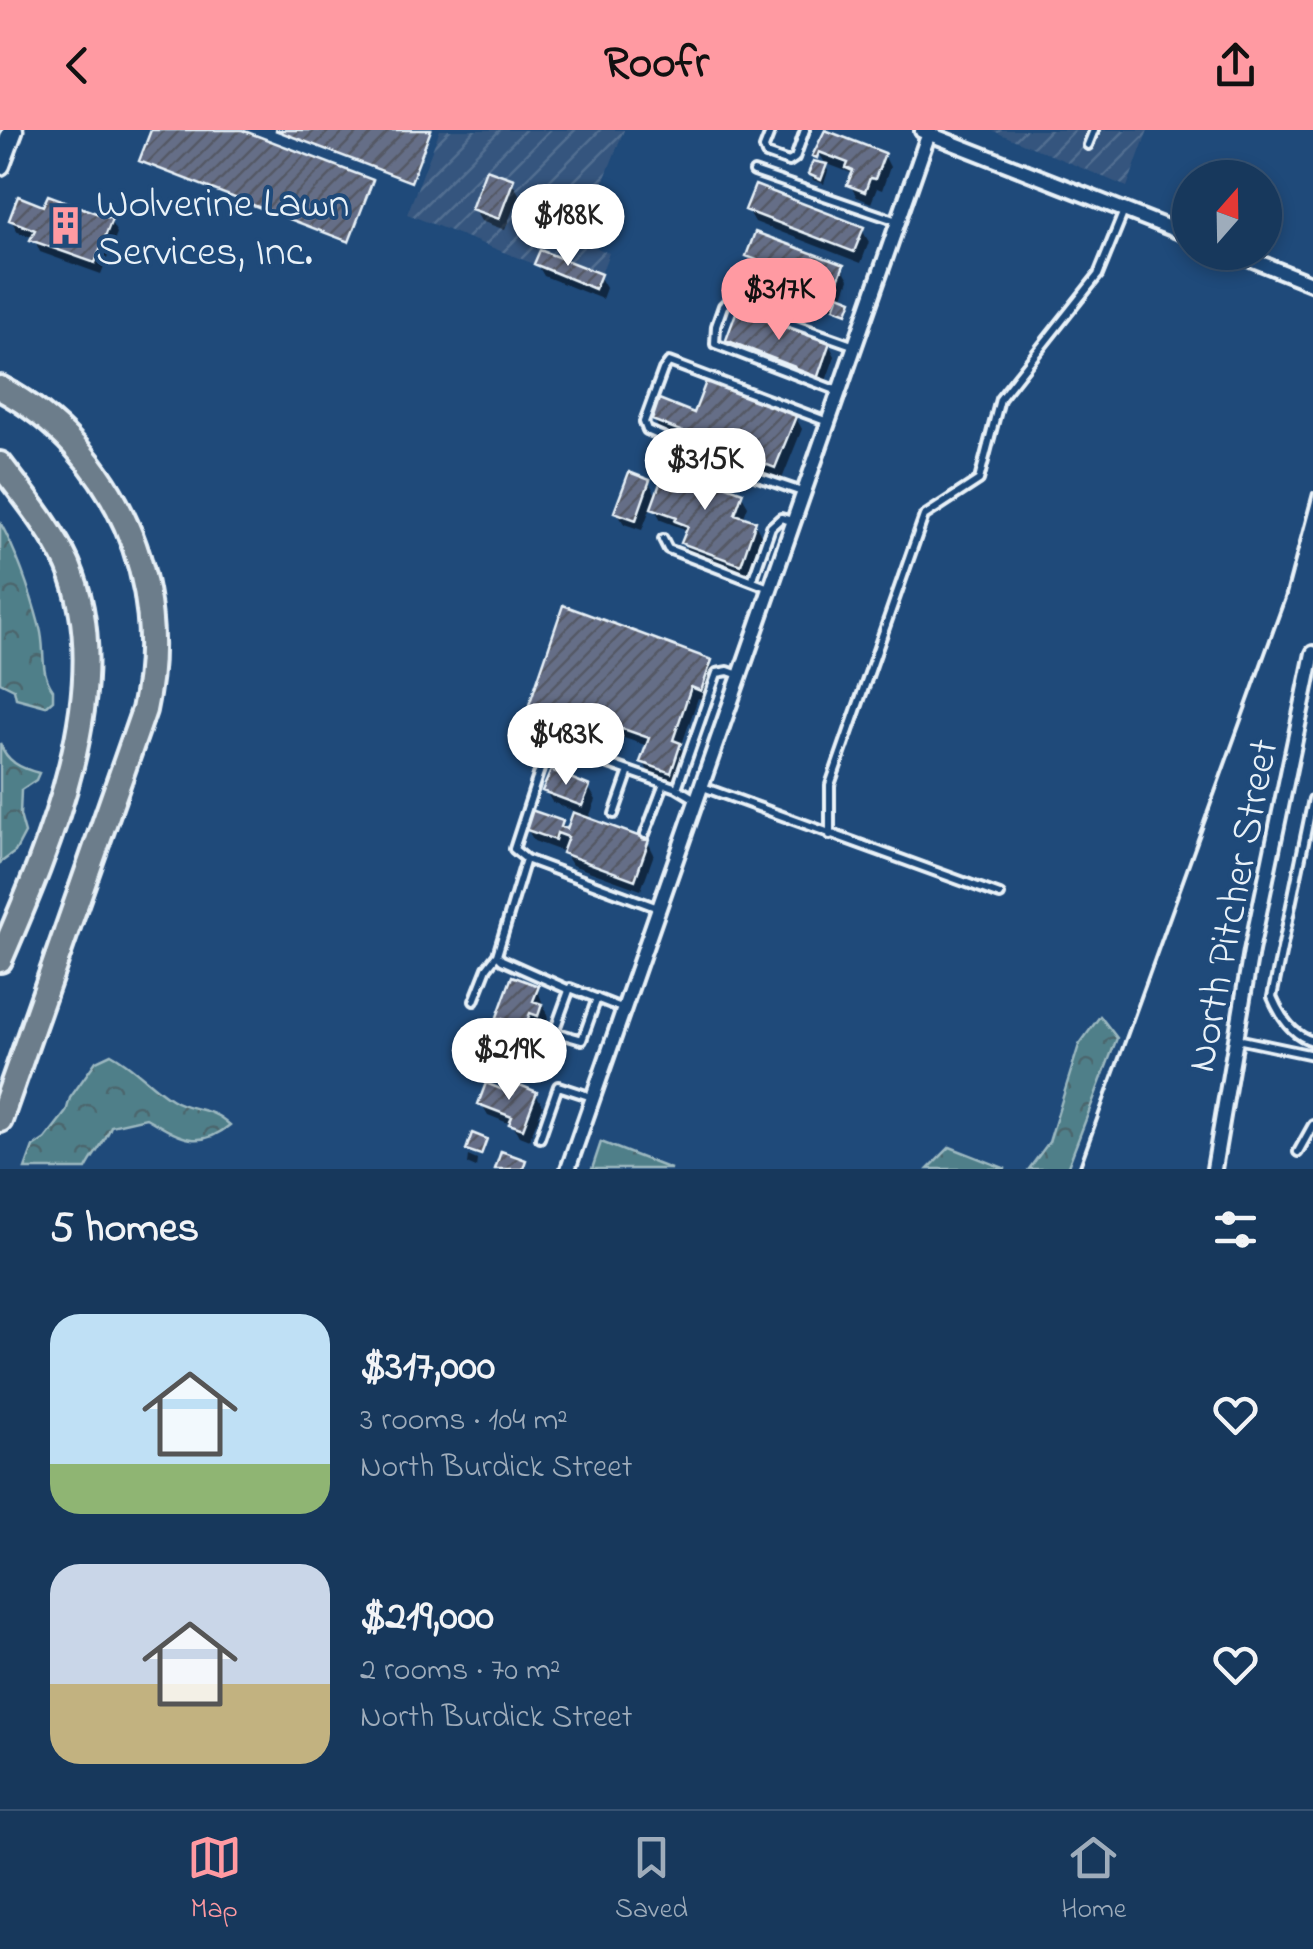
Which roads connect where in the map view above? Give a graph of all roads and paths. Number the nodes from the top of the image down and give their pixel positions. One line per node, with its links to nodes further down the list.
1 (13, 130): 7 (street)
2 (771, 130): 3 (lane)
3 (805, 130)
4 (1094, 130): 6 (lane)
5 (927, 131): 9 (street); 10 (street)
6 (1088, 144)
7 (0, 165)
8 (754, 172): 10 (lane)
9 (1124, 210): 11 (street); 35 (lane)
10 (898, 222): 14 (street)
11 (1172, 229)
12 (1278, 270): 13 (street)
13 (1313, 284)
14 (855, 346): 16 (street); 16 (lane)
15 (1, 389): 49 (highway)
16 (839, 392): 17 (street)
17 (828, 422): 19 (street); 19 (lane)
18 (2, 467): 40 (highway)
19 (804, 492): 20 (street)
20 (794, 521): 22 (lane); 23 (street)
21 (663, 539): 24 (lane)
22 (764, 547): 23 (lane); 24 (lane)
23 (782, 554): 25 (street)
24 (752, 581): 25 (lane)
25 (770, 588): 27 (street)
26 (1313, 653): 45 (street, North Pitcher Street)
27 (740, 675): 30 (lane); 31 (street)
28 (629, 771): 29 (lane); 33 (lane); 36 (lane)
29 (664, 784): 30 (lane); 34 (lane)
30 (677, 788): 31 (lane)
31 (699, 793): 35 (lane); 38 (street)
32 (1313, 799): 46 (lane)
33 (614, 814)
34 (645, 834)
35 (830, 835): 37 (lane)
36 (526, 859): 38 (lane); 39 (lane)
37 (1000, 895)
38 (659, 909): 44 (street)
39 (497, 954): 41 (lane); 43 (lane)
40 (0, 960)
41 (567, 989): 42 (lane); 42 (lane)
42 (596, 998): 44 (lane)
43 (474, 1001)
44 (625, 1010): 48 (street)
45 (1236, 1039): 47 (lane); 54 (street, North Pitcher Street)
46 (1313, 1041)
47 (1313, 1055)
48 (593, 1098): 51 (lane); 53 (street)
49 (0, 1120)
50 (1313, 1125): 52 (lane)
51 (540, 1138)
52 (1298, 1152)
53 (568, 1169)
54 (1214, 1169)

